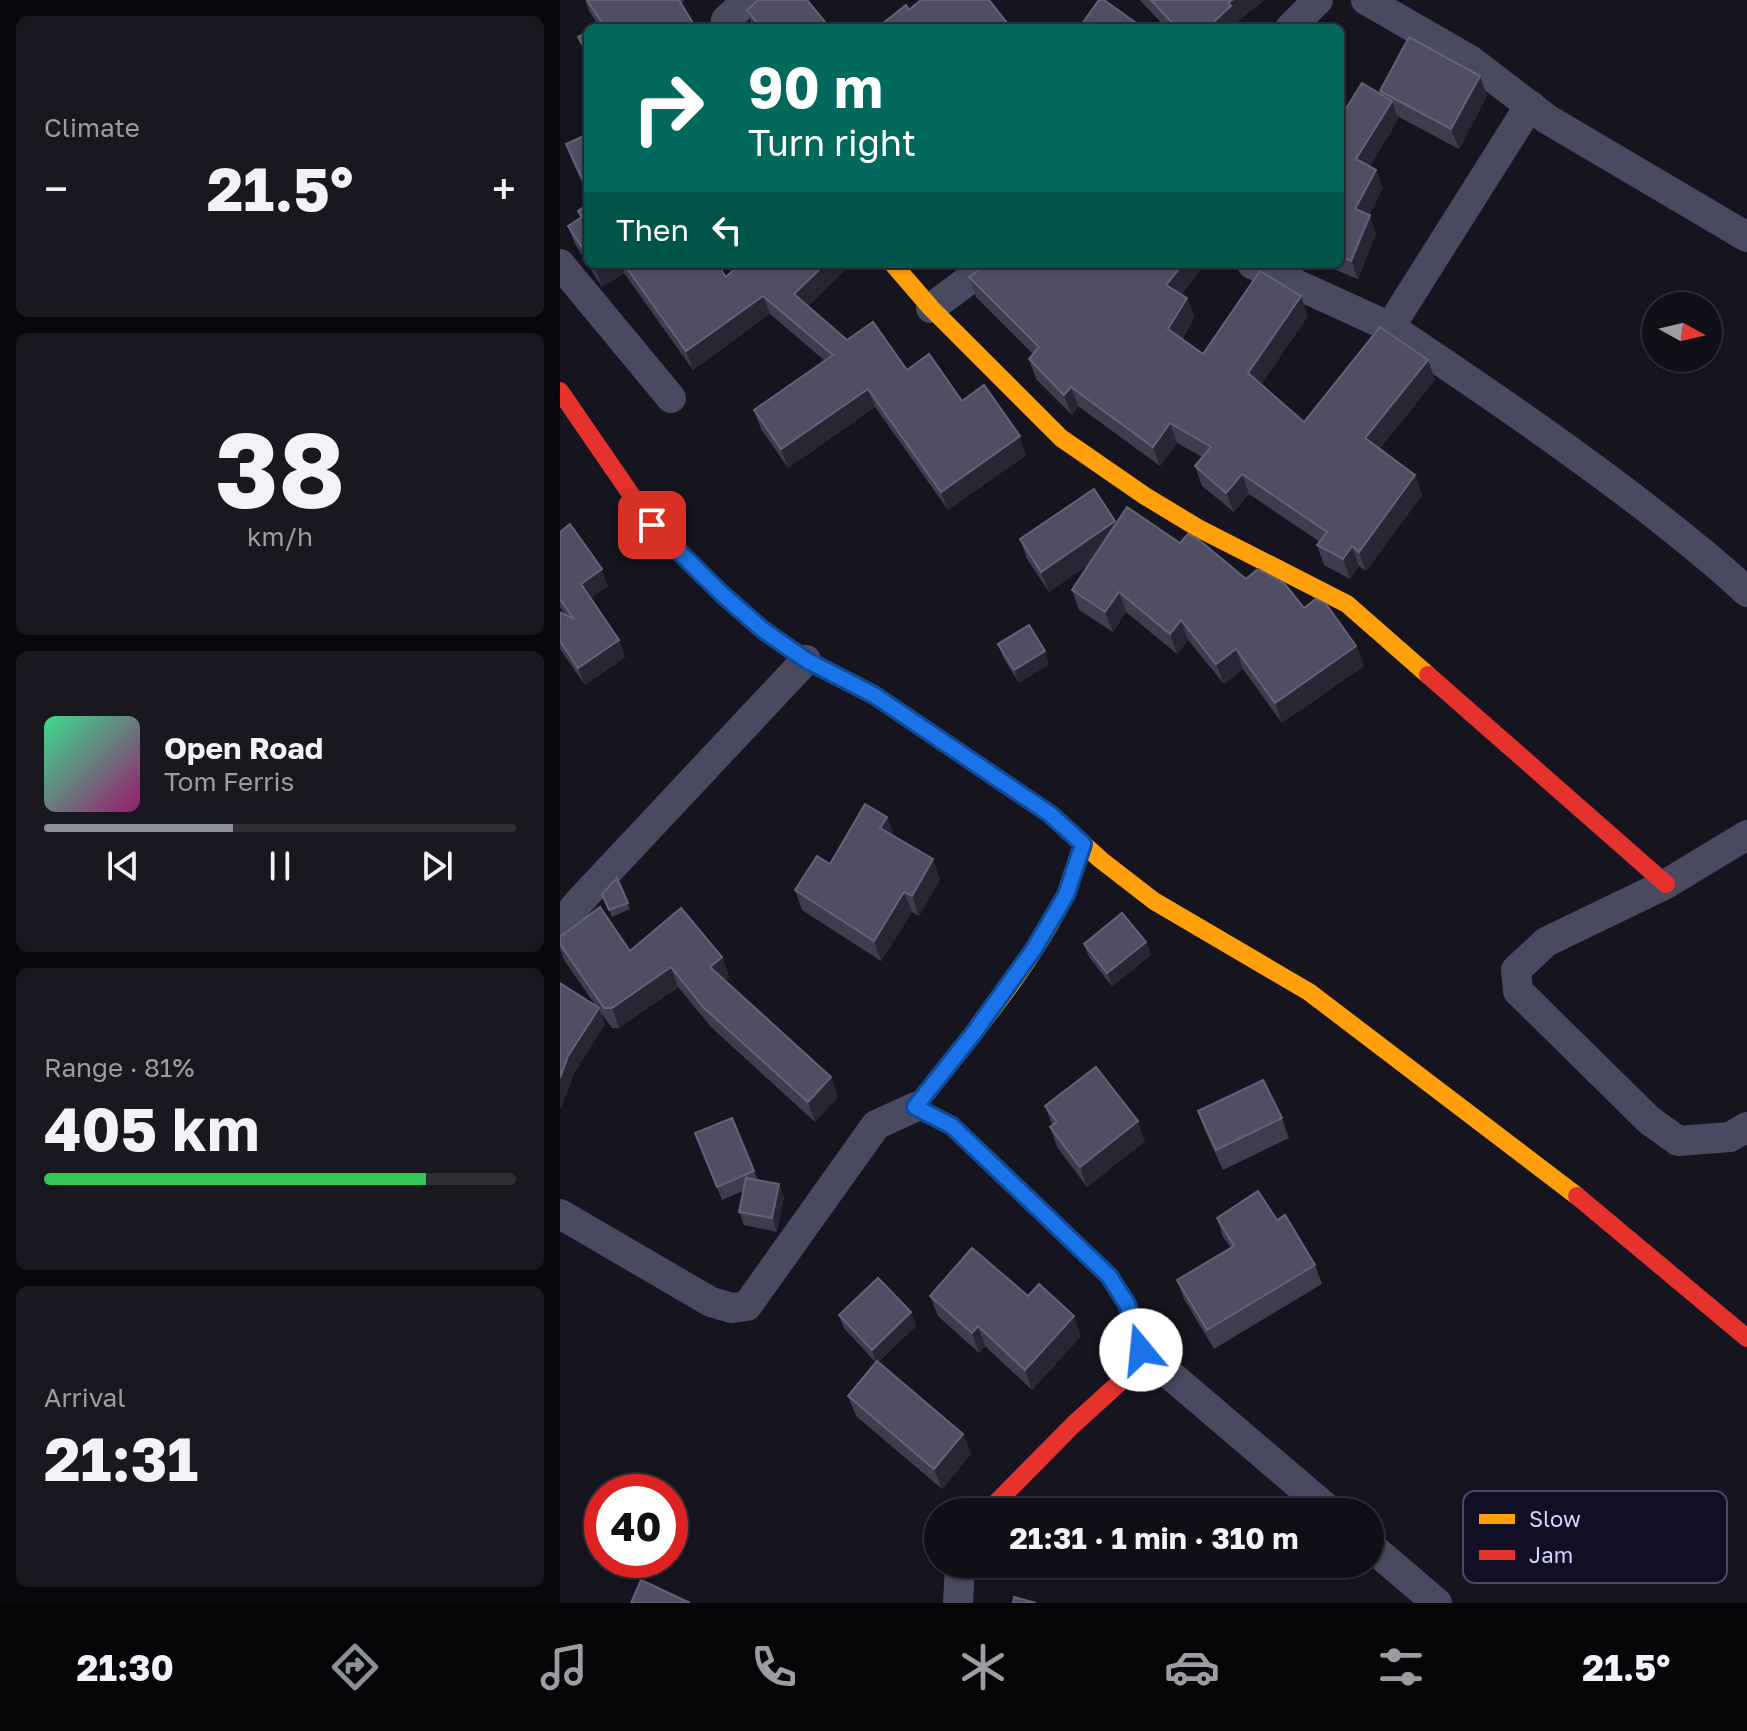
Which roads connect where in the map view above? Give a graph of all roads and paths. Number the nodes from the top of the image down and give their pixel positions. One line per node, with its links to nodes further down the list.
1 (748, 0): 4 (street)
2 (1318, 0): 5 (street)
3 (1366, 0): 6 (street)
4 (726, 24)
5 (1294, 24)
6 (1530, 105): 7 (street); 13 (street)
7 (1747, 237)
8 (560, 264): 15 (street)
9 (896, 268): 12 (street)
10 (985, 268): 12 (street)
11 (1261, 268): 13 (street)
12 (931, 308): 20 (street)
13 (1390, 327): 16 (street)
14 (560, 391): 17 (street)
15 (671, 398)
16 (1747, 592)
17 (806, 660): 19 (street); 21 (street)
18 (1747, 835): 20 (street)
19 (1083, 844): 22 (street); 25 (street)
20 (1666, 884): 23 (street)
21 (560, 925)
22 (915, 1107): 24 (street); 26 (street)
23 (1747, 1127)
24 (560, 1214)
25 (1747, 1338)
26 (1141, 1350): 27 (street); 28 (street)
27 (1001, 1498)
28 (1315, 1498)
29 (1384, 1558): 32 (street)
30 (959, 1578): 31 (street)
31 (958, 1603)
32 (1437, 1603)

